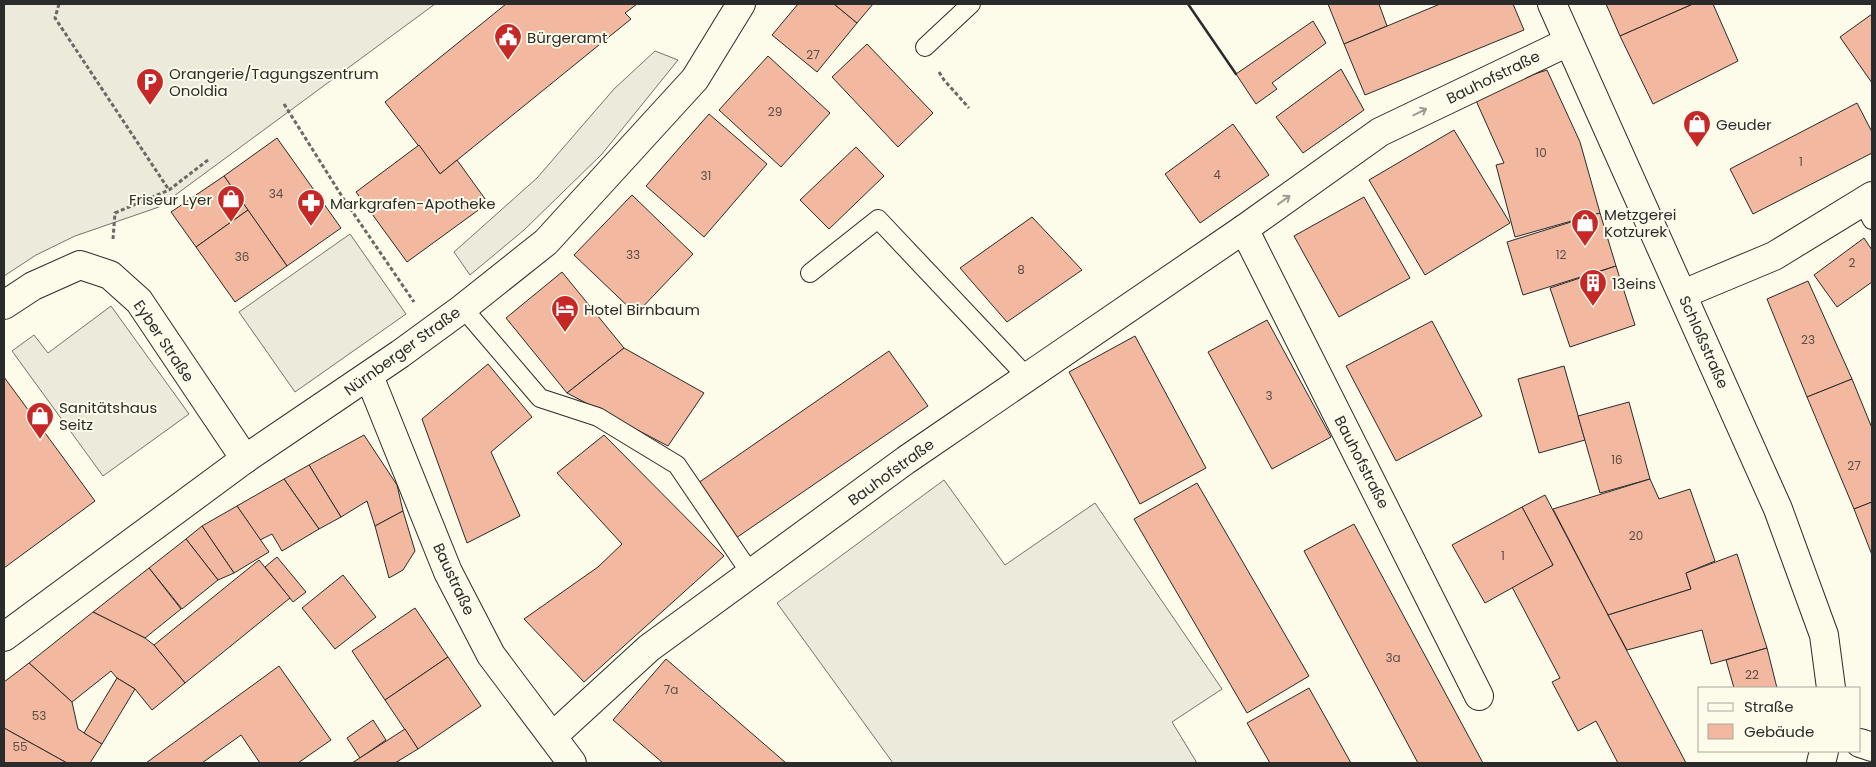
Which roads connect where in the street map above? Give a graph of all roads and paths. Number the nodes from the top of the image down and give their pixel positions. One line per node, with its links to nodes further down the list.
1 (59, 4): 11 (path)
2 (741, 4): 18 (street, Nürnberger Straße)
3 (1552, 4): 5 (street, Schloßstraße)
4 (966, 5): 6 (lane)
5 (1568, 42): 13 (street, Bauhofstraße, one-way to 5); 16 (street, Schloßstraße)
6 (925, 47)
7 (944, 80): 9 (path)
8 (284, 104): 19 (path)
9 (969, 108)
10 (208, 160): 11 (path)
11 (169, 190): 15 (path)
12 (1869, 206): 16 (street)
13 (1244, 229): 21 (street, Bauhofstraße); 26 (street, Bauhofstraße)
14 (810, 273): 21 (lane)
15 (110, 275): 17 (street, Eyber Straße); 22 (street, Eyber Straße)
16 (1683, 294): 25 (street, Schloßstraße)
17 (4, 304)
18 (462, 308): 19 (street, Nürnberger Straße); 23 (lane)
19 (433, 330): 20 (street, Nürnberger Straße)
20 (369, 376): 22 (street, Nürnberger Straße); 27 (street, Baustraße)
21 (1028, 378): 23 (street, Bauhofstraße)
22 (245, 459): 24 (street, Nürnberger Straße)
23 (751, 574): 27 (street, Bauhofstraße)
24 (4, 637)
25 (1831, 687)
26 (1479, 696)
27 (553, 736): 28 (street, Baustraße)
28 (572, 763)

